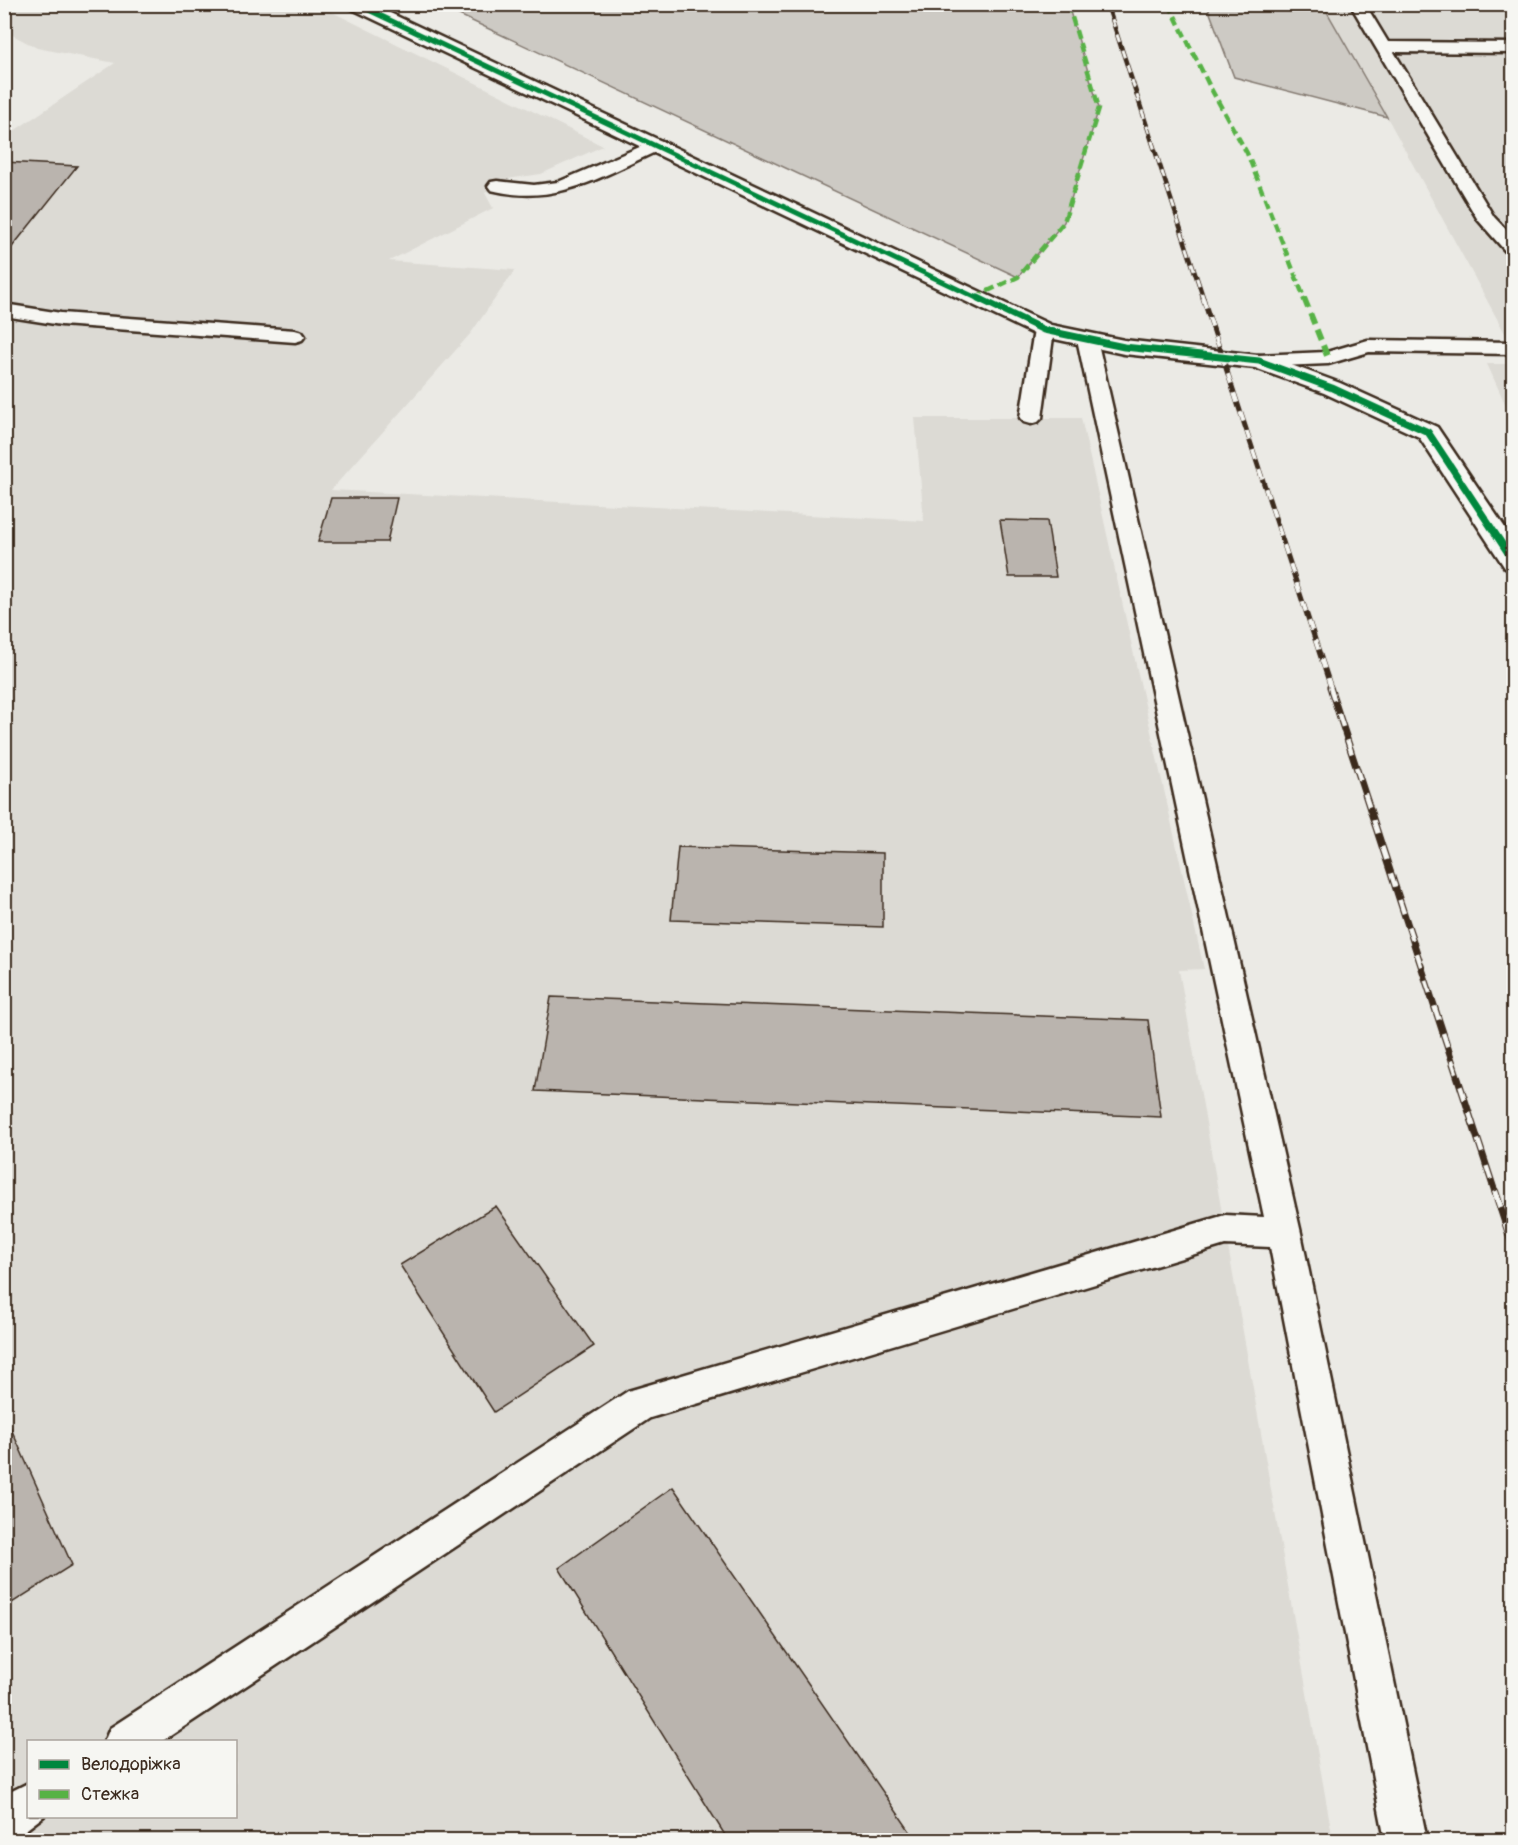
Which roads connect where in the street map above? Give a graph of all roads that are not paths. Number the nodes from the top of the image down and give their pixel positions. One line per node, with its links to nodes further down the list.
1 (356, 4): 5 (street)
2 (1357, 4): 3 (lane)
3 (1383, 47): 4 (lane); 7 (lane)
4 (1514, 48)
5 (657, 145): 6 (lane); 9 (street)
6 (497, 186)
7 (1514, 249)
8 (4, 310): 10 (lane)
9 (1044, 330): 11 (street); 14 (lane)
10 (295, 336)
11 (1087, 339): 13 (street); 16 (lane)
12 (1514, 348): 13 (lane)
13 (1259, 361): 15 (street)
14 (1031, 418)
15 (1514, 562)
16 (1284, 1233): 17 (lane); 20 (lane)
17 (127, 1740)
18 (27, 1805): 19 (lane)
19 (4, 1820)
20 (1406, 1840)

